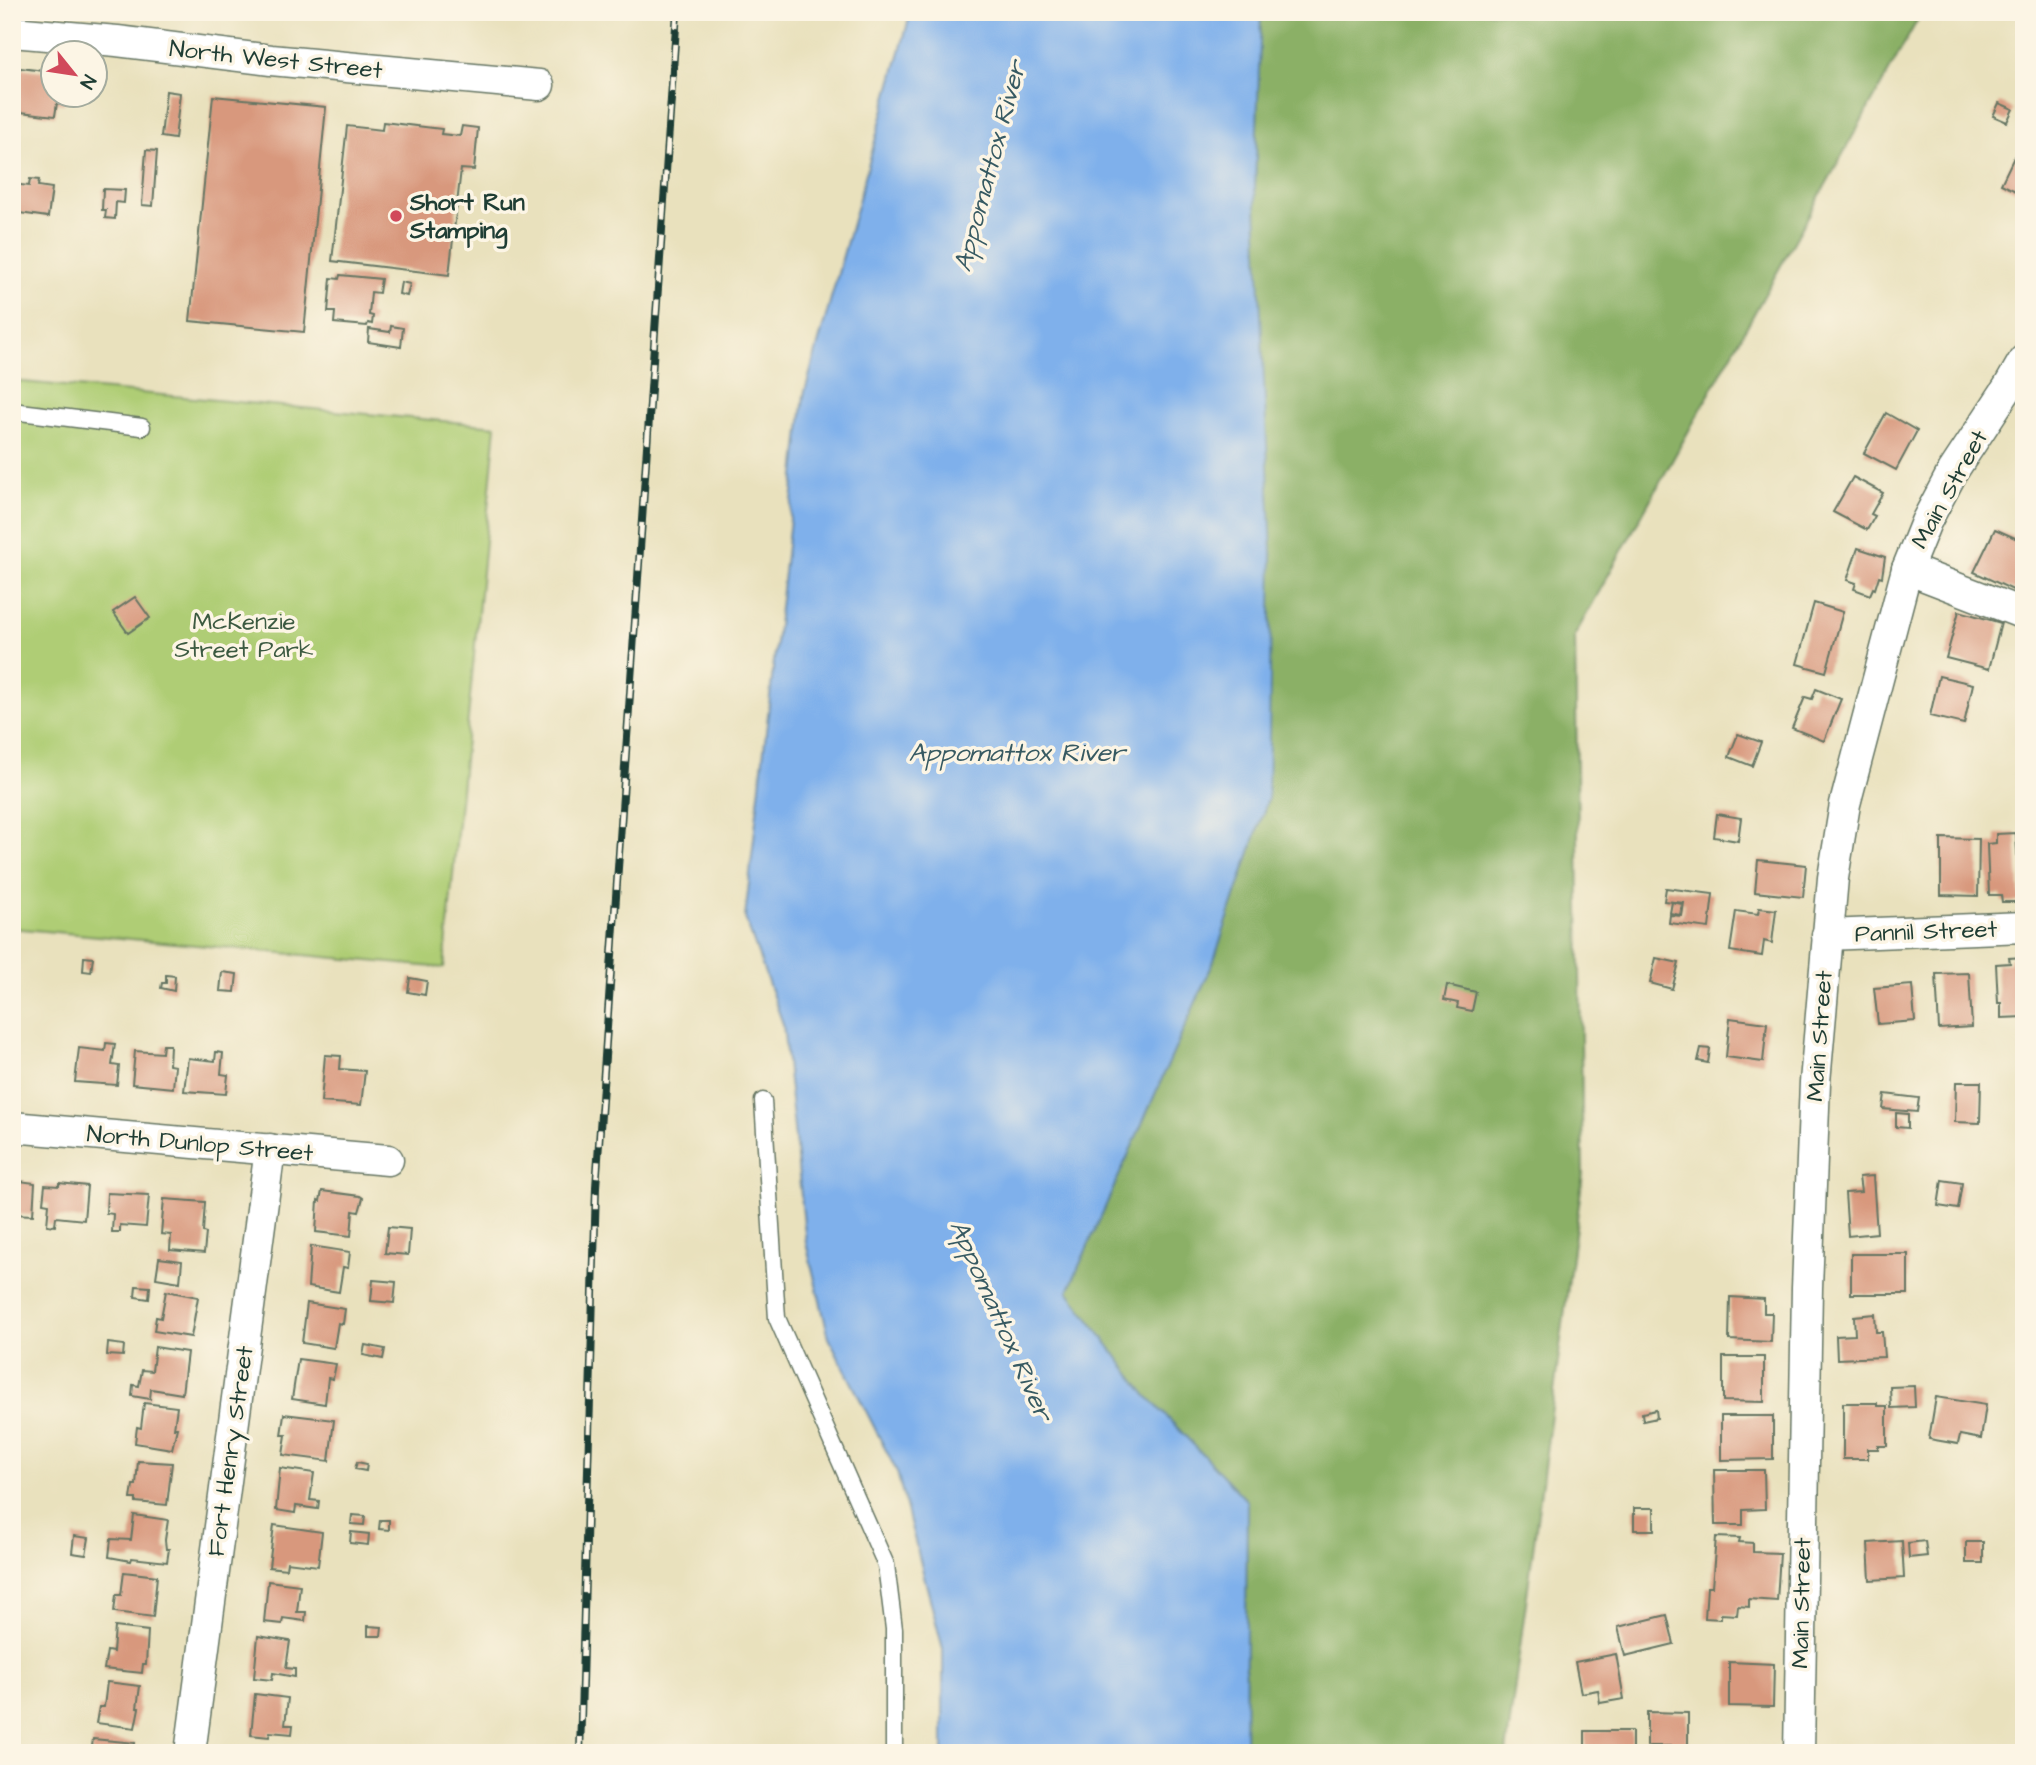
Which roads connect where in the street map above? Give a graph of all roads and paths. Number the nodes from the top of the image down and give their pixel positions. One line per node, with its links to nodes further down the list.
1 (12, 32): 2 (street, North West Street)
2 (539, 85)
3 (2024, 360): 6 (street, Main Street)
4 (12, 411): 5 (lane)
5 (142, 427)
6 (1907, 569): 7 (street); 9 (street, Main Street)
7 (2024, 614)
8 (2024, 927): 9 (street, Pannil Street)
9 (1827, 935): 14 (street, Main Street)
10 (763, 1101): 16 (lane)
11 (12, 1127): 12 (street, North Dunlop Street)
12 (270, 1149): 13 (street, North Dunlop Street); 15 (street, Fort Henry Street)
13 (388, 1160)
14 (1793, 1752)
15 (190, 1753)
16 (894, 1753)

